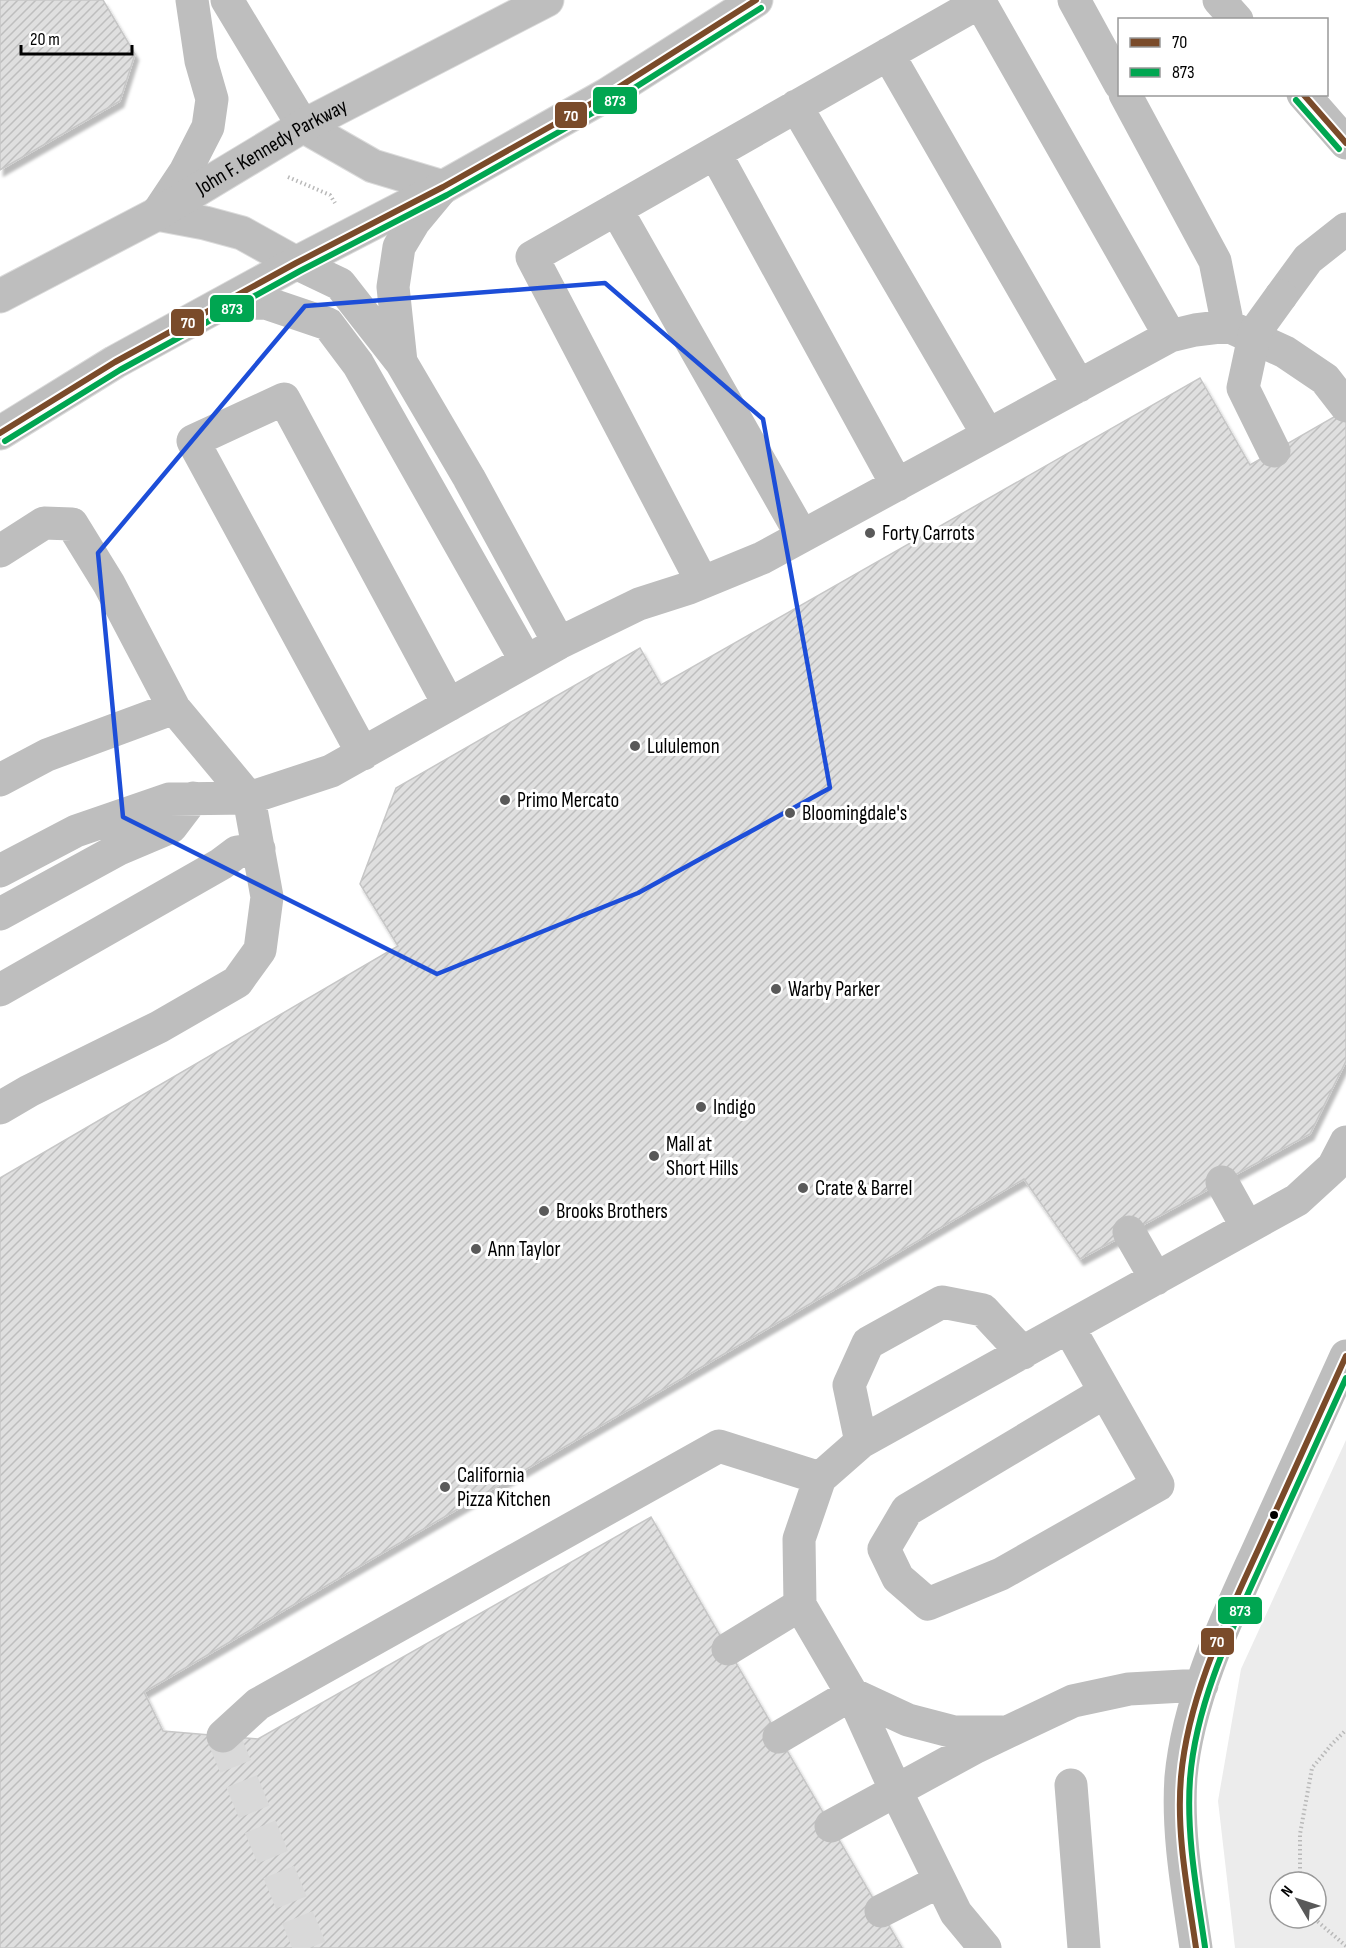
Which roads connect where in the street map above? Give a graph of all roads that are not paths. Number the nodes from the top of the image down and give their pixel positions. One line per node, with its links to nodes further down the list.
1 (192, 0): 18 (main road)
2 (227, 0): 13 (main road)
3 (547, 0): 13 (main road, John F. Kennedy Parkway)
4 (756, 0): 16 (main road)
5 (1074, 0): 9 (main road)
6 (1219, 0): 7 (main road)
7 (1235, 18)
8 (888, 54): 12 (main road); 24 (main road); 26 (main road)
9 (1118, 82)
10 (1126, 96): 23 (main road)
11 (1305, 96): 14 (main road)
12 (796, 106): 15 (main road); 29 (main road)
13 (303, 126): 16 (main road); 18 (main road, John F. Kennedy Parkway)
14 (1346, 143)
15 (715, 153): 17 (main road); 31 (main road)
16 (443, 187): 20 (main road); 25 (main road)
17 (616, 209): 32 (main road); 34 (main road)
18 (158, 214): 20 (main road); 21 (main road, John F. Kennedy Parkway)
19 (1346, 230): 30 (main road, bridge)
20 (296, 263): 22 (main road); 25 (main road)
21 (0, 296)
22 (222, 304): 28 (main road); 36 (main road)
23 (1228, 326): 24 (main road); 27 (main road)
24 (1170, 336): 26 (main road)
25 (402, 362): 35 (main road)
26 (1079, 386): 29 (main road)
27 (1346, 406)
28 (0, 433)
29 (988, 435): 31 (main road)
30 (1274, 451)
31 (897, 485): 32 (main road)
32 (802, 536): 34 (main road)
33 (0, 551): 38 (main road)
34 (702, 582): 35 (main road)
35 (559, 643): 36 (main road)
36 (526, 661): 37 (main road)
37 (449, 705): 39 (main road); 39 (main road)
38 (174, 708): 40 (main road); 42 (main road)
39 (363, 754): 42 (main road)
40 (0, 780)
41 (193, 798): 42 (main road); 44 (main road); 45 (main road)
42 (249, 798): 43 (main road)
43 (259, 849): 46 (main road); 47 (main road)
44 (0, 871)
45 (0, 914)
46 (0, 990)
47 (0, 1108)
48 (1346, 1142): 50 (main road)
49 (1222, 1182): 50 (main road)
50 (1247, 1227): 52 (main road)
51 (1128, 1232): 52 (main road)
52 (1156, 1279): 53 (main road)
53 (1069, 1328): 54 (main road); 56 (main road)
54 (1023, 1353): 57 (main road); 57 (main road)
55 (1346, 1356): 61 (main road)
56 (1105, 1392): 56 (main road)
57 (861, 1442): 58 (main road)
58 (820, 1478): 59 (main road); 64 (main road)
59 (800, 1605): 60 (main road); 62 (main road)
60 (728, 1649)
61 (1202, 1685): 63 (main road); 73 (main road)
62 (852, 1694): 63 (main road); 65 (main road); 67 (main road)
63 (1008, 1731): 67 (main road)
64 (223, 1736)
65 (779, 1737)
66 (1071, 1785): 72 (main road)
67 (896, 1791): 68 (main road); 69 (main road)
68 (831, 1826)
69 (940, 1881): 70 (main road); 71 (main road)
70 (881, 1911)
71 (985, 1948)
72 (1084, 1948)
73 (1196, 1948)

